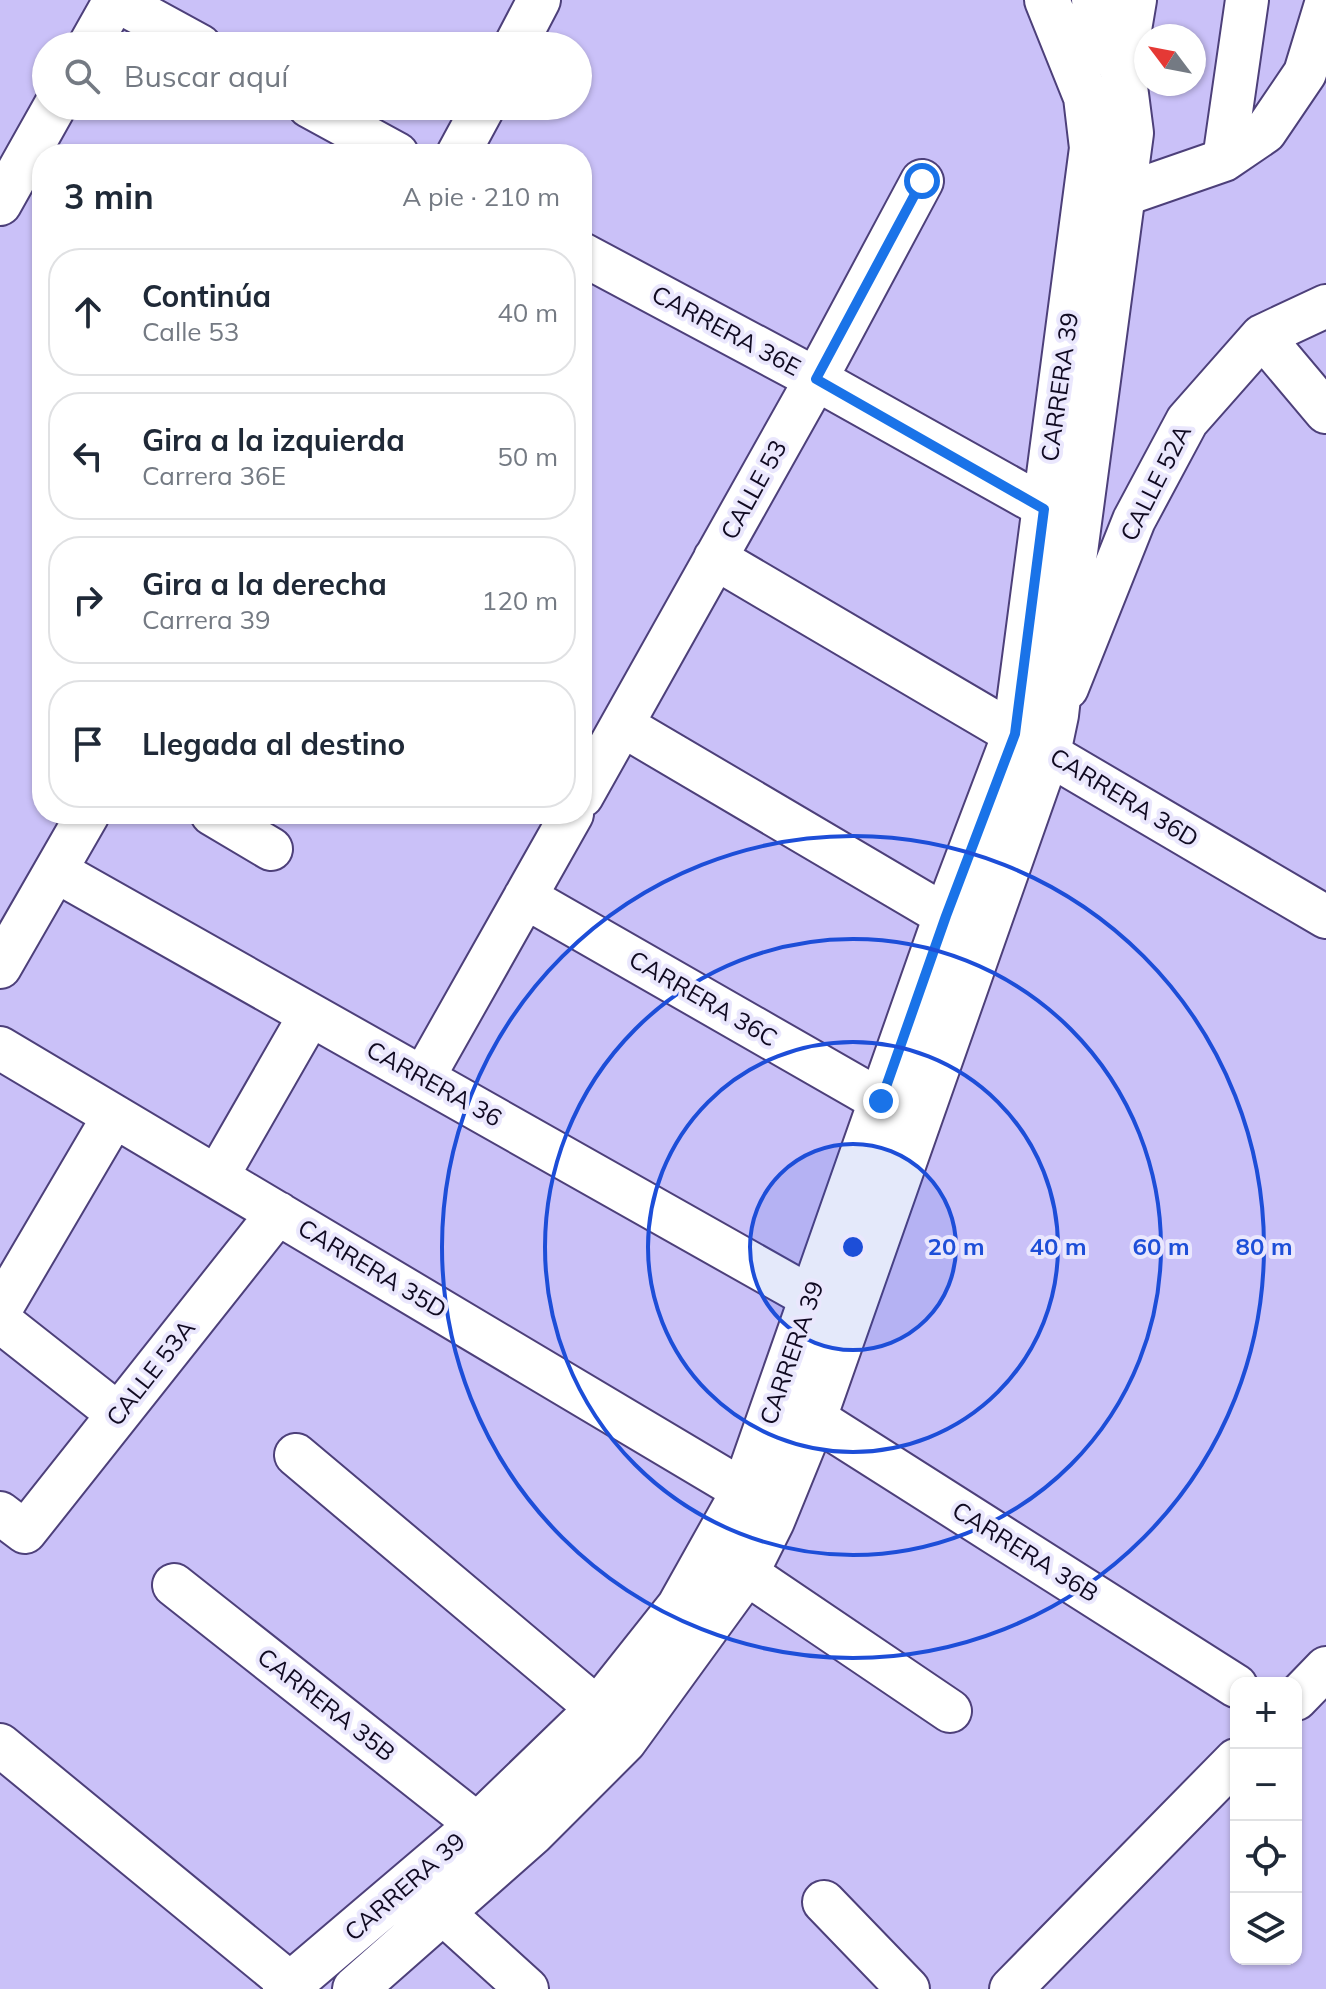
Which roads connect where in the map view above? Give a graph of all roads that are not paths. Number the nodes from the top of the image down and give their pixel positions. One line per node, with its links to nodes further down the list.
1 (115, 0): 8 (street); 9 (street)
2 (539, 0): 10 (street)
3 (1047, 0): 28 (main road, CARRERA 39)
4 (1094, 0): 11 (main road, CARRERA 39)
5 (1135, 0): 11 (street)
6 (1247, 0): 19 (street)
7 (1326, 4): 19 (street)
8 (97, 32)
9 (174, 32)
10 (522, 32)
11 (1123, 71): 22 (main road, CARRERA 39)
12 (47, 120): 15 (street)
13 (335, 120): 16 (street)
14 (476, 120): 17 (street)
15 (32, 144)
16 (379, 144)
17 (463, 144)
18 (32, 145): 21 (street)
19 (1224, 160): 22 (street)
20 (922, 181): 26 (street, CALLE 53)
21 (2, 195)
22 (1123, 195): 28 (main road, CARRERA 39)
23 (592, 259): 26 (street, CARRERA 36E)
24 (1326, 306): 25 (street, CALLE 52A)
25 (1262, 336): 27 (street); 31 (street, CALLE 52A)
26 (816, 379): 28 (street, CARRERA 36E); 29 (street, CALLE 53)
27 (1326, 412)
28 (1061, 517): 31 (main road, CARRERA 39)
29 (715, 558): 30 (street, CALLE 53); 31 (street, CARRERA 36D)
30 (622, 725): 32 (street, CALLE 53); 39 (street)
31 (1040, 734): 39 (main road, CARRERA 39); 40 (street, CARRERA 36D); 53 (main road, CARRERA 39)
32 (592, 778)
33 (82, 824): 37 (street)
34 (229, 824): 36 (street)
35 (566, 824): 38 (street)
36 (271, 849)
37 (56, 871): 41 (street); 42 (street, CARRERA 36)
38 (525, 897): 44 (street); 45 (street, CARRERA 36C)
39 (946, 916): 45 (main road, CARRERA 39)
40 (1326, 917)
41 (1, 964)
42 (310, 1015): 44 (street, CARRERA 36); 47 (street)
43 (0, 1048): 46 (street, CARRERA 35D)
44 (423, 1078): 49 (street, CARRERA 36)
45 (881, 1101): 49 (main road, CARRERA 39)
46 (114, 1116): 47 (street, CARRERA 35D); 50 (street)
47 (217, 1177): 48 (street, CARRERA 35D)
48 (278, 1213): 52 (street, CALLE 53A); 55 (street, CARRERA 35D)
49 (812, 1298): 55 (main road, CARRERA 39)
50 (0, 1310)
51 (0, 1321): 52 (street)
52 (118, 1414): 56 (street, CALLE 53A)
53 (814, 1418): 57 (main road, CARRERA 39); 60 (street, CARRERA 36B)
54 (296, 1455): 62 (street)
55 (744, 1491): 62 (main road, CARRERA 39)
56 (12, 1522)
57 (746, 1573): 63 (street); 68 (main road, CARRERA 39)
58 (174, 1585): 66 (street, CARRERA 35B)
59 (1326, 1668): 61 (street)
60 (1230, 1682)
61 (1302, 1693)
62 (598, 1709): 66 (main road, CARRERA 39)
63 (950, 1711)
64 (0, 1745): 69 (street)
65 (1230, 1766): 73 (street)
66 (478, 1825): 69 (main road, CARRERA 39)
67 (824, 1902): 72 (street)
68 (443, 1913): 70 (main road, CARRERA 39); 71 (street)
69 (291, 1987)
70 (355, 1989)
71 (527, 1989)
72 (908, 1989)
73 (1011, 1989)

